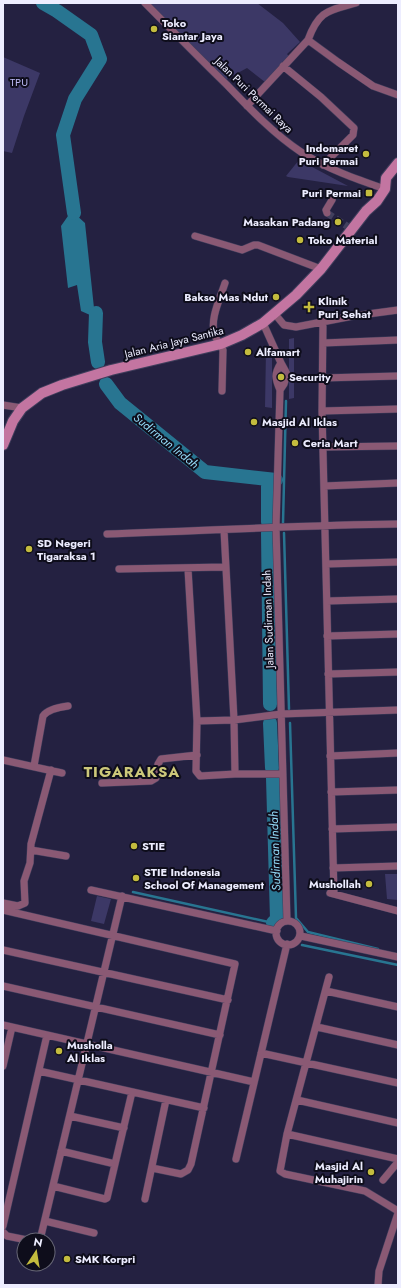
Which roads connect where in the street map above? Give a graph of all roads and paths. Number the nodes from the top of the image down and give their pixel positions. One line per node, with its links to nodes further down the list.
1 (145, 3): 6 (street, Jalan Puri Permai Raya)
2 (356, 3): 3 (street)
3 (308, 40): 4 (street); 5 (street)
4 (283, 66): 6 (street); 8 (street)
5 (398, 95)
6 (247, 106): 8 (street, Jalan Puri Permai Raya)
7 (398, 163): 9 (street, Jalan Aria Jaya Santika)
8 (323, 165): 9 (street, Jalan Puri Permai Raya)
9 (384, 189): 13 (street, Jalan Aria Jaya Santika)
10 (332, 200): 11 (street)
11 (327, 214)
12 (196, 236): 13 (street)
13 (321, 269): 16 (street, Jalan Aria Jaya Santika)
14 (225, 284): 21 (street)
15 (398, 310): 17 (street)
16 (274, 313): 17 (street); 18 (street, Jalan Aria Jaya Santika)
17 (322, 322): 20 (street)
18 (263, 323): 21 (street, Jalan Aria Jaya Santika); 22 (street)
19 (398, 340): 20 (street)
20 (323, 343): 24 (street)
21 (221, 344): 26 (street); 28 (street, Jalan Aria Jaya Santika)
22 (281, 362): 25 (street, Jalan Sudirman Indah); 25 (street)
23 (398, 376): 24 (street)
24 (322, 378): 30 (street)
25 (280, 390): 38 (street, Jalan Sudirman Indah)
26 (222, 391)
27 (3, 405): 28 (street)
28 (22, 408): 31 (street, Jalan Aria Jaya Santika)
29 (398, 409): 30 (street)
30 (322, 411): 33 (street)
31 (3, 445)
32 (398, 446): 33 (street)
33 (323, 447): 35 (street)
34 (398, 483): 35 (street)
35 (324, 486): 37 (street)
36 (398, 524): 37 (street)
37 (325, 525): 38 (street); 42 (street)
38 (276, 527): 39 (street); 55 (street, Jalan Sudirman Indah)
39 (224, 530): 40 (street); 43 (street)
40 (107, 534)
41 (398, 562): 42 (street)
42 (326, 564): 47 (street)
43 (225, 567): 44 (street); 56 (street)
44 (188, 569): 45 (street); 57 (street)
45 (119, 570)
46 (398, 599): 47 (street)
47 (327, 601): 49 (street)
48 (398, 634): 49 (street)
49 (328, 636): 51 (street)
50 (398, 672): 51 (street)
51 (328, 674): 54 (street)
52 (68, 706): 62 (street)
53 (398, 710): 54 (street)
54 (329, 713): 55 (street); 60 (street)
55 (281, 714): 56 (street); 66 (street, Jalan Sudirman Indah)
56 (234, 720): 57 (street); 65 (street)
57 (197, 721): 59 (street)
58 (398, 753): 60 (street)
59 (197, 755): 65 (street); 67 (street)
60 (330, 756): 69 (street)
61 (3, 760): 62 (street)
62 (34, 766): 63 (street)
63 (51, 770): 64 (street); 72 (street)
64 (62, 773)
65 (235, 774): 66 (street)
66 (283, 774): 81 (street, Jalan Sudirman Indah)
67 (102, 783)
68 (398, 790): 69 (street)
69 (331, 792): 71 (street)
70 (398, 827): 71 (street)
71 (332, 828): 75 (street)
72 (31, 850): 73 (street); 78 (street)
73 (66, 856)
74 (398, 866): 75 (street)
75 (333, 868): 80 (street)
76 (91, 890): 77 (street)
77 (122, 896): 82 (street); 83 (street)
78 (3, 903)
79 (3, 910): 83 (street)
80 (398, 910)
81 (287, 921): 82 (street); 84 (street)
82 (276, 931): 85 (street)
83 (112, 936): 88 (street); 92 (street)
84 (301, 936): 85 (street); 87 (street)
85 (287, 944): 102 (street)
86 (3, 950): 88 (street)
87 (398, 957)
88 (104, 972): 92 (street); 93 (street)
89 (330, 977): 91 (street)
90 (3, 986): 93 (street)
91 (326, 991): 94 (street); 97 (street)
92 (228, 1000): 99 (street)
93 (96, 1007): 99 (street); 100 (street)
94 (398, 1007)
95 (3, 1025): 96 (street)
96 (12, 1027): 98 (street); 104 (street)
97 (316, 1027): 101 (street); 103 (street)
98 (47, 1035): 100 (street); 105 (street)
99 (220, 1035): 106 (street)
100 (87, 1044): 106 (street); 107 (street)
101 (398, 1045)
102 (261, 1054): 103 (street); 108 (street)
103 (307, 1063): 109 (street); 112 (street)
104 (3, 1066)
105 (39, 1071): 107 (street); 129 (street)
106 (212, 1072): 108 (street); 113 (street)
107 (78, 1080): 110 (street); 114 (street)
108 (254, 1082): 119 (street)
109 (398, 1083)
110 (132, 1092): 111 (street); 116 (street)
111 (166, 1100): 113 (street); 123 (street)
112 (297, 1100): 115 (street); 117 (street)
113 (204, 1108): 123 (street)
114 (70, 1116): 116 (street); 118 (street)
115 (398, 1123)
116 (124, 1128): 122 (street)
117 (287, 1134): 120 (street); 127 (street)
118 (62, 1151): 122 (street); 125 (street)
119 (236, 1159)
120 (398, 1159)
121 (398, 1162): 124 (street)
122 (115, 1164): 125 (street)
123 (152, 1168): 126 (street)
124 (383, 1180)
125 (53, 1186): 128 (street)
126 (145, 1199)
127 (398, 1212): 134 (street)
128 (45, 1221): 131 (street); 132 (street)
129 (3, 1226)
130 (3, 1232): 133 (street)
131 (42, 1232)
132 (94, 1233)
133 (16, 1238)
134 (378, 1285)

